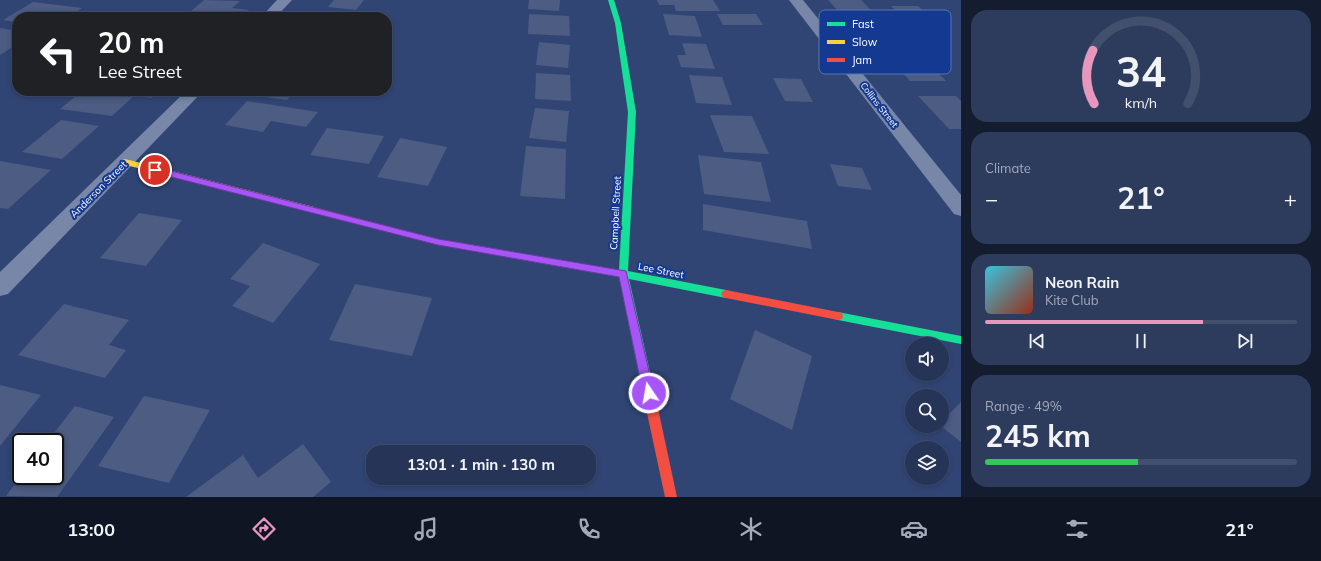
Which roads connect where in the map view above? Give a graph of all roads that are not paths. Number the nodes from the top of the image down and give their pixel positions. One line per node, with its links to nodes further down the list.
1 (285, 0): 4 (street)
2 (611, 0): 10 (street, Campbell Street)
3 (796, 0): 5 (street, Collins Street)
4 (273, 12)
5 (819, 29)
6 (854, 74): 9 (street, Collins Street)
7 (190, 96): 8 (street, Anderson Street)
8 (125, 162): 10 (street, Lee Street); 11 (street, Anderson Street)
9 (961, 209)
10 (623, 274): 12 (street, Lee Street); 13 (street, Campbell Street)
11 (0, 287)
12 (961, 340)
13 (671, 497)

